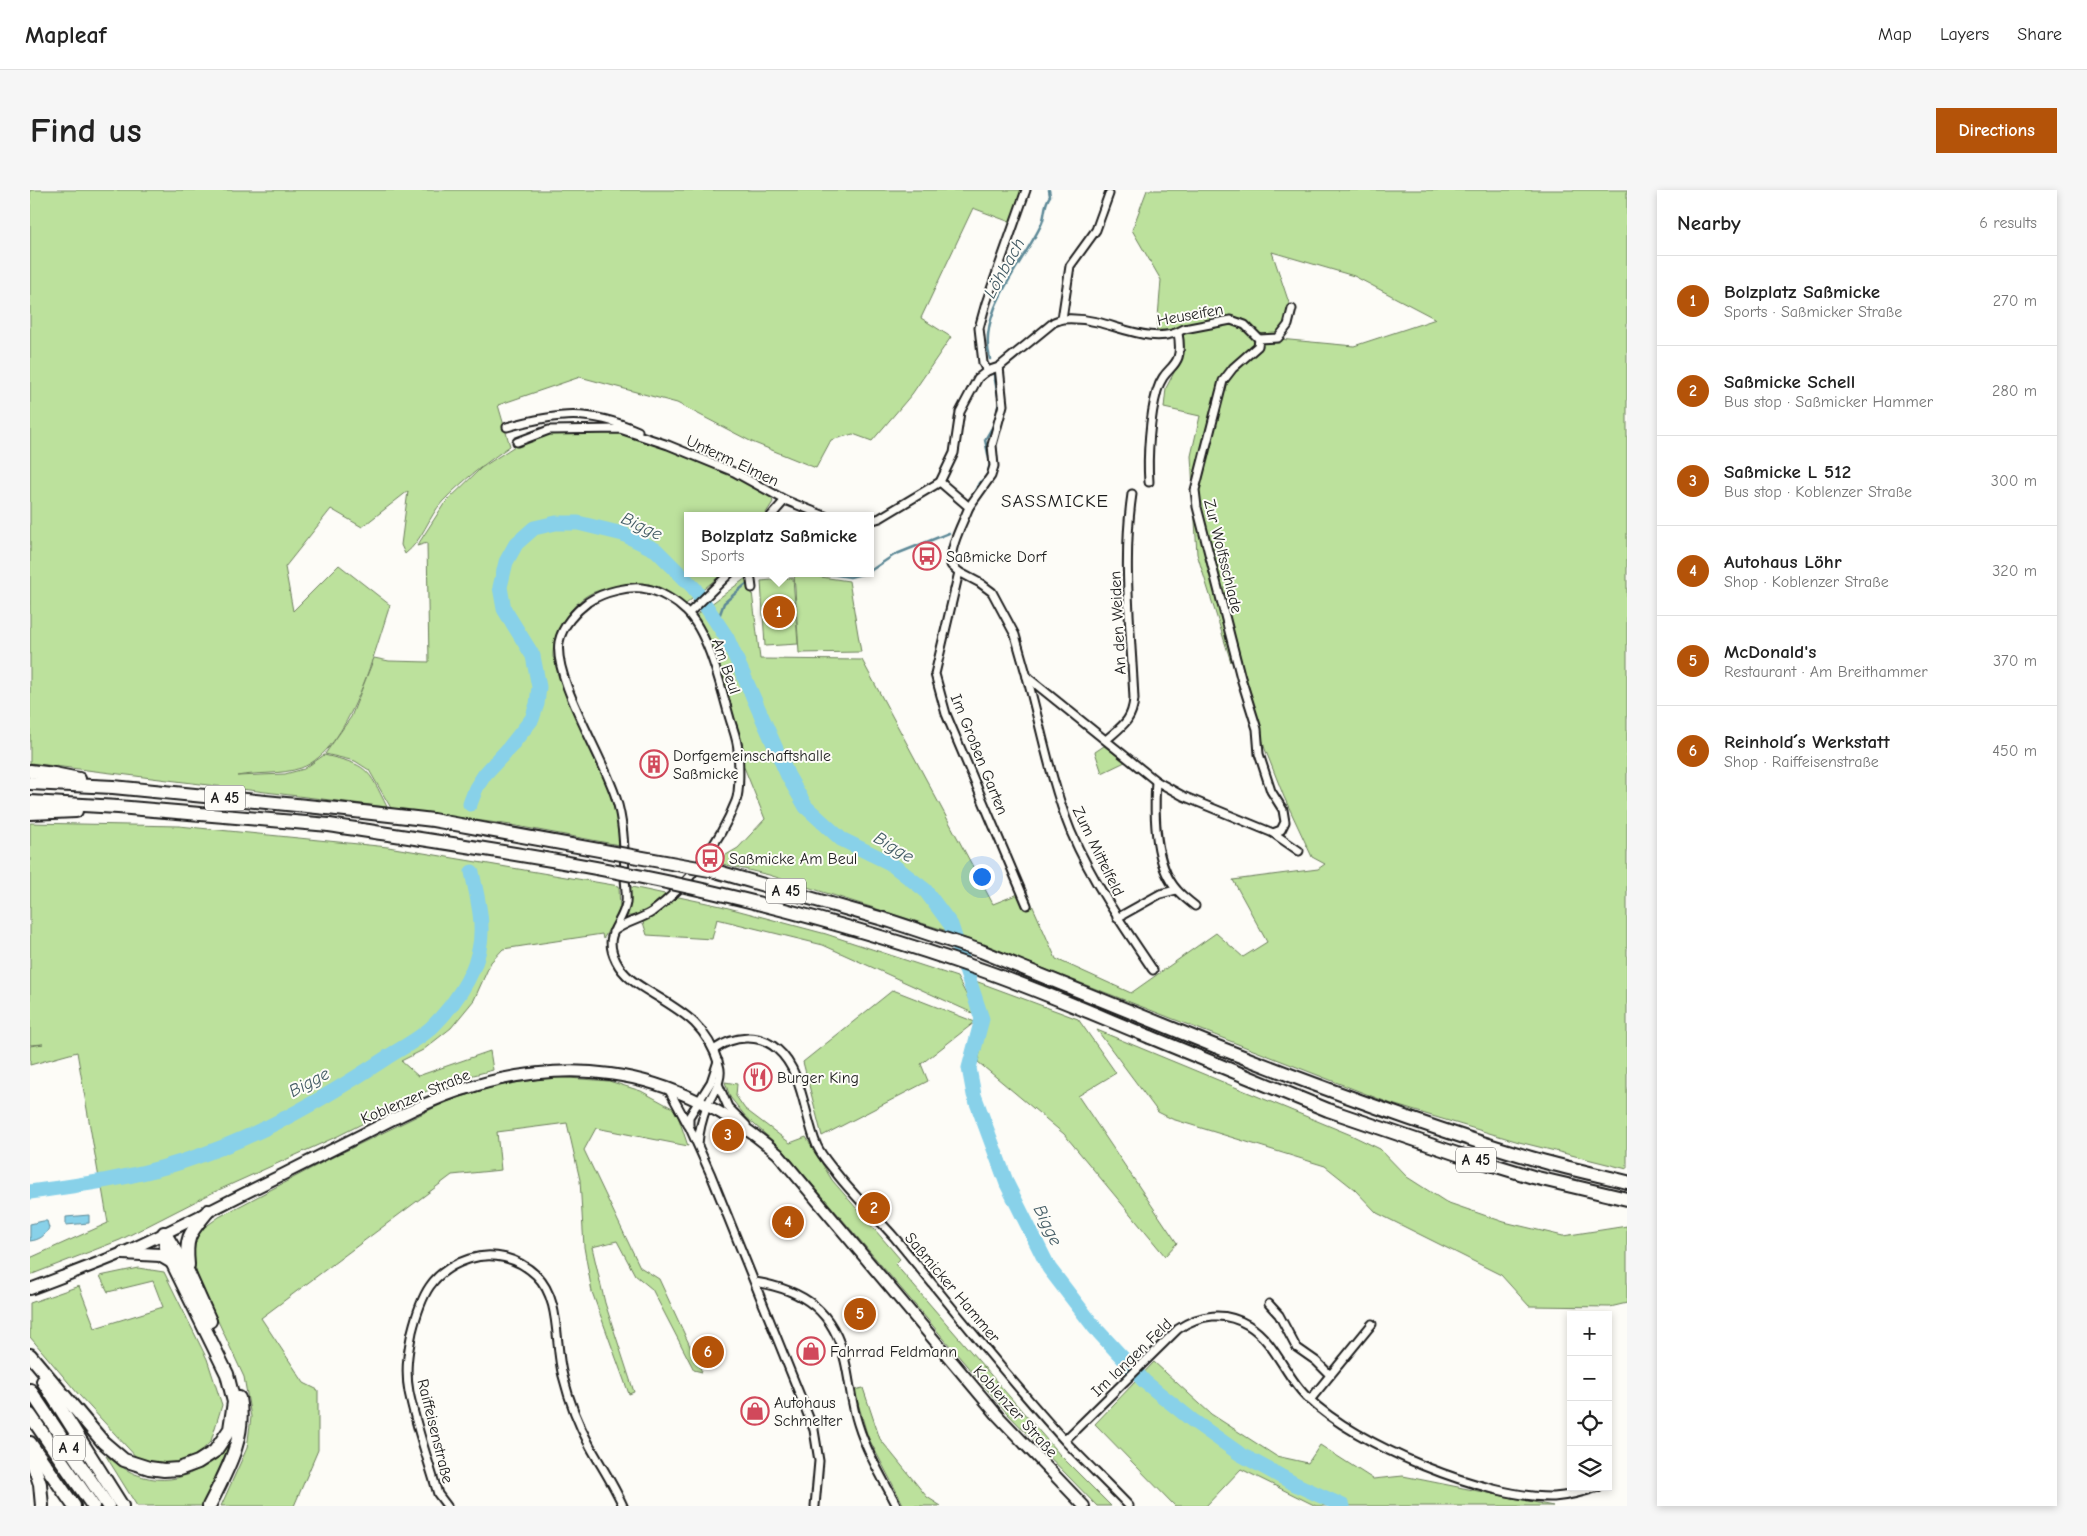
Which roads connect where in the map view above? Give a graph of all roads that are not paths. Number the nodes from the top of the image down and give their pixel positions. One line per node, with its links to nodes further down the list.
1 (1026, 190): 8 (street)
2 (1109, 194): 4 (street)
3 (1292, 309): 6 (street)
4 (1062, 319): 5 (street, Heuseifen); 7 (street)
5 (1178, 333): 6 (street, Heuseifen); 13 (street)
6 (1259, 339): 34 (street, Zur Wolfsschlade)
7 (999, 367): 8 (street); 16 (street)
8 (987, 371): 12 (street)
9 (507, 427): 11 (street, Unterm Elmen)
10 (517, 442): 11 (street, Unterm Elmen)
11 (668, 445): 15 (street, Unterm Elmen)
12 (940, 482): 16 (street); 19 (street)
13 (1149, 482)
14 (1132, 494): 26 (street, An den Weiden)
15 (785, 500): 17 (street); 18 (street, Unterm Elmen)
16 (969, 507): 20 (street)
17 (774, 512)
18 (815, 512)
19 (874, 520)
20 (959, 572): 25 (street); 37 (street, Im Großen Garten)
21 (726, 577): 24 (street)
22 (751, 577): 23 (street)
23 (752, 588)
24 (689, 613): 40 (street, Am Beul); 40 (street, Am Beul)
25 (1027, 677): 26 (street); 39 (street, Zum Mittelfeld)
26 (1106, 740): 28 (street)
27 (30, 771): 30 (highway)
28 (1156, 781): 34 (street); 36 (street)
29 (30, 783): 30 (highway, A 45)
30 (113, 788): 50 (highway, A 45, bridge)
31 (30, 802): 32 (highway, A 45)
32 (118, 807): 33 (highway); 51 (highway, A 45, bridge)
33 (30, 812)
34 (1273, 833): 35 (street)
35 (1299, 851)
36 (1176, 890): 38 (street); 39 (street)
37 (1027, 905)
38 (1195, 906)
39 (1117, 918): 41 (street, Zum Mittelfeld)
40 (612, 934): 42 (street)
41 (1152, 970)
42 (715, 1049): 43 (street); 67 (street, Saßmicker Hammer)
43 (718, 1061): 44 (street); 46 (street)
44 (718, 1084): 46 (street); 48 (street)
45 (669, 1090): 46 (main road, Koblenzer Straße); 47 (street); 52 (main road, Koblenzer Straße)
46 (703, 1104): 47 (street); 48 (main road, Koblenzer Straße); 49 (street)
47 (689, 1126): 49 (street)
48 (755, 1134): 81 (main road, Koblenzer Straße)
49 (698, 1144): 57 (street)
50 (1627, 1182)
51 (1627, 1199)
52 (208, 1211): 53 (main road, Koblenzer Straße); 56 (highway)
53 (164, 1233): 54 (main road, Koblenzer Straße); 55 (highway); 56 (highway)
54 (123, 1253): 55 (highway); 58 (main road, Koblenzer Straße)
55 (172, 1262): 61 (highway)
56 (188, 1272): 76 (highway)
57 (755, 1282): 79 (street); 80 (street)
58 (30, 1289)
59 (1269, 1304): 63 (street)
60 (1372, 1324): 63 (street)
61 (30, 1355)
62 (30, 1360): 75 (highway)
63 (1330, 1375): 65 (street)
64 (30, 1390): 74 (highway, A 4)
65 (1310, 1400): 67 (street, Im langen Feld); 70 (street, Im langen Feld)
66 (30, 1415): 73 (highway, A 4)
67 (1065, 1440): 82 (street, Saßmicker Hammer)
68 (30, 1442): 72 (highway)
69 (30, 1454): 71 (highway)
70 (1584, 1491)
71 (42, 1506)
72 (74, 1506)
73 (93, 1506)
74 (108, 1506)
75 (122, 1506)
76 (209, 1506)
77 (447, 1506): 78 (street, Raiffeisenstraße)
78 (623, 1506)
79 (815, 1506)
80 (897, 1506)
81 (1084, 1506)
82 (1128, 1506)

